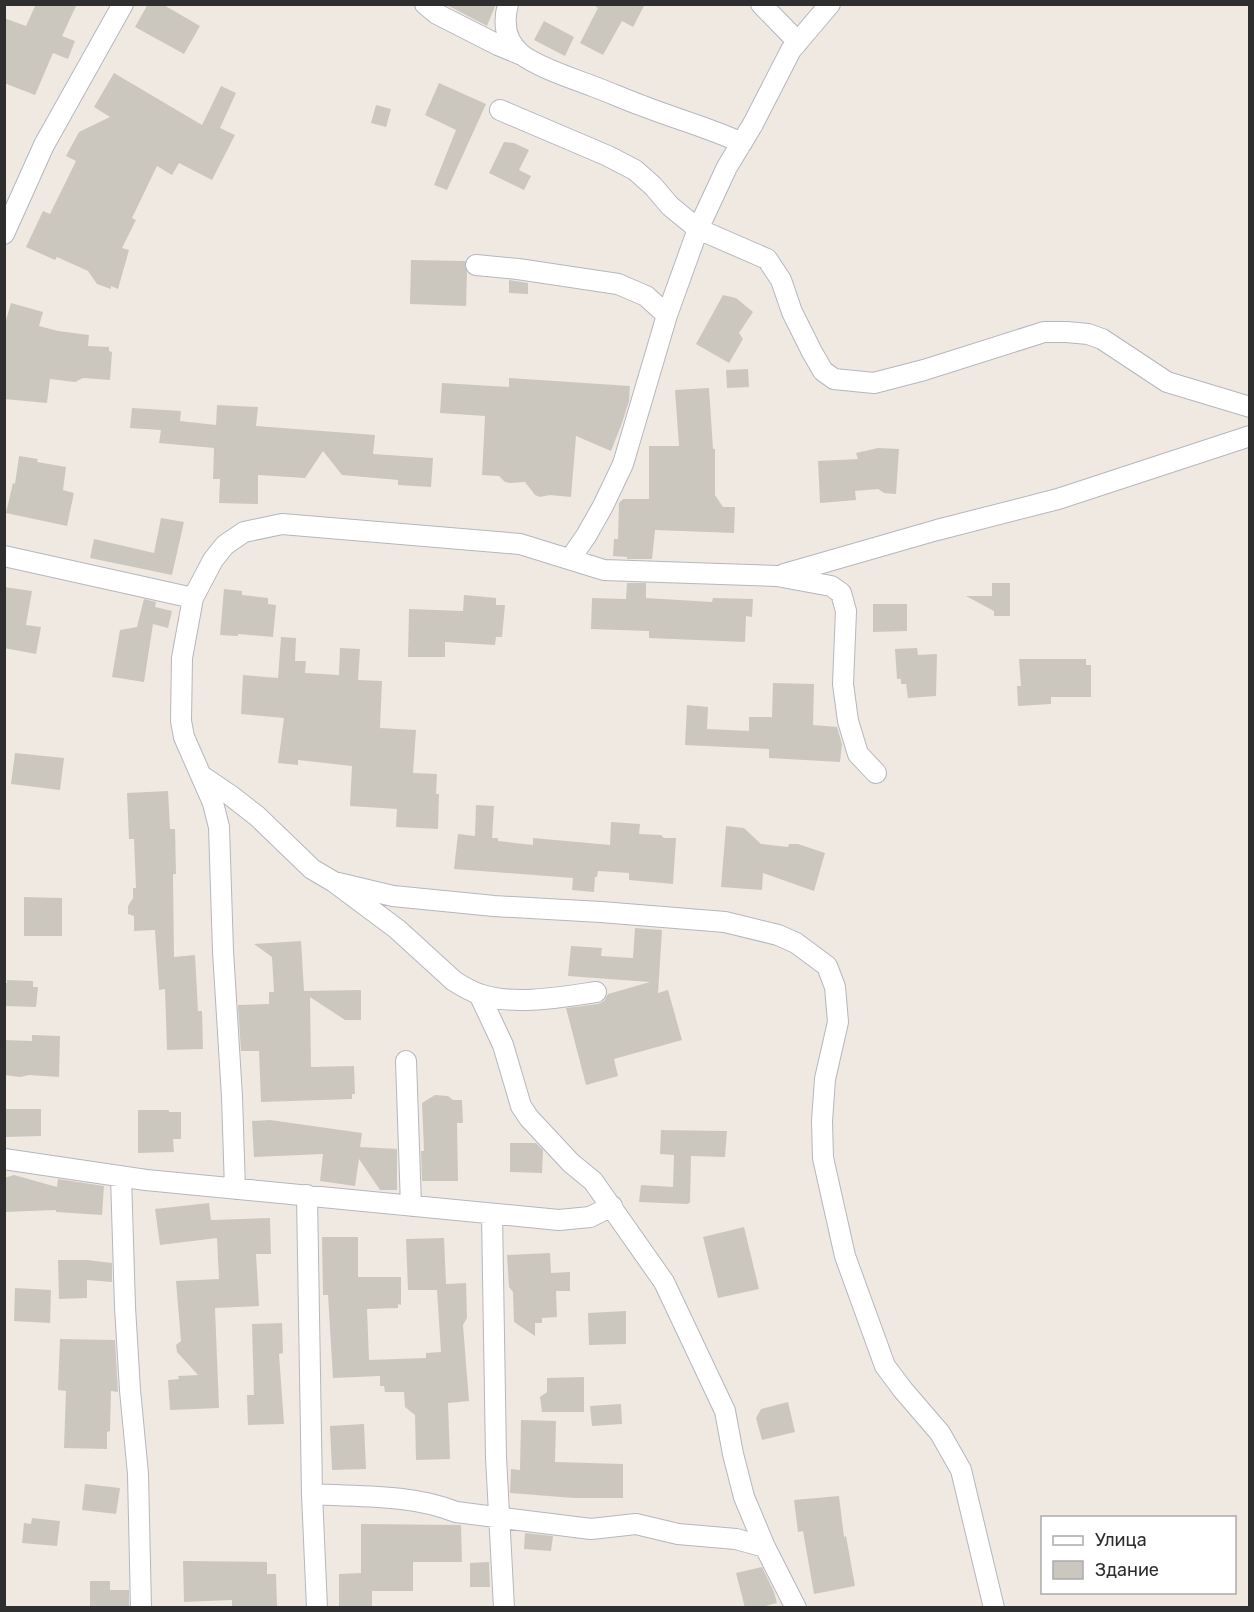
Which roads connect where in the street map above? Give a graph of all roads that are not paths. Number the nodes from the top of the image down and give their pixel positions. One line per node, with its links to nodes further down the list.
1 (123, 4): 11 (street)
2 (426, 4): 7 (street)
3 (508, 4): 7 (street)
4 (761, 4): 6 (street)
5 (830, 4): 6 (street)
6 (798, 42): 9 (street)
7 (522, 55): 9 (street)
8 (500, 110): 10 (street)
9 (742, 143): 10 (street)
10 (698, 229): 13 (street); 14 (street)
11 (4, 234)
12 (476, 265): 13 (street)
13 (667, 315): 17 (street)
14 (1250, 407)
15 (1250, 436): 18 (street)
16 (4, 556): 19 (street)
17 (570, 559): 18 (street); 19 (street)
18 (777, 576): 20 (street)
19 (193, 598): 21 (street)
20 (876, 773)
21 (202, 776): 22 (street); 28 (street)
22 (334, 882): 24 (street); 40 (street)
23 (596, 992): 24 (street)
24 (479, 994): 31 (street)
25 (406, 1061): 30 (street)
26 (4, 1159): 27 (street)
27 (121, 1176): 28 (street); 36 (street)
28 (235, 1189): 29 (street)
29 (307, 1195): 30 (street); 33 (street)
30 (411, 1206): 32 (street)
31 (612, 1206): 32 (street); 35 (street)
32 (492, 1214): 34 (street)
33 (312, 1494): 34 (street); 37 (street)
34 (500, 1519): 35 (street); 38 (street)
35 (765, 1547): 39 (street)
36 (141, 1608)
37 (317, 1608)
38 (504, 1608)
39 (796, 1608)
40 (994, 1608)

